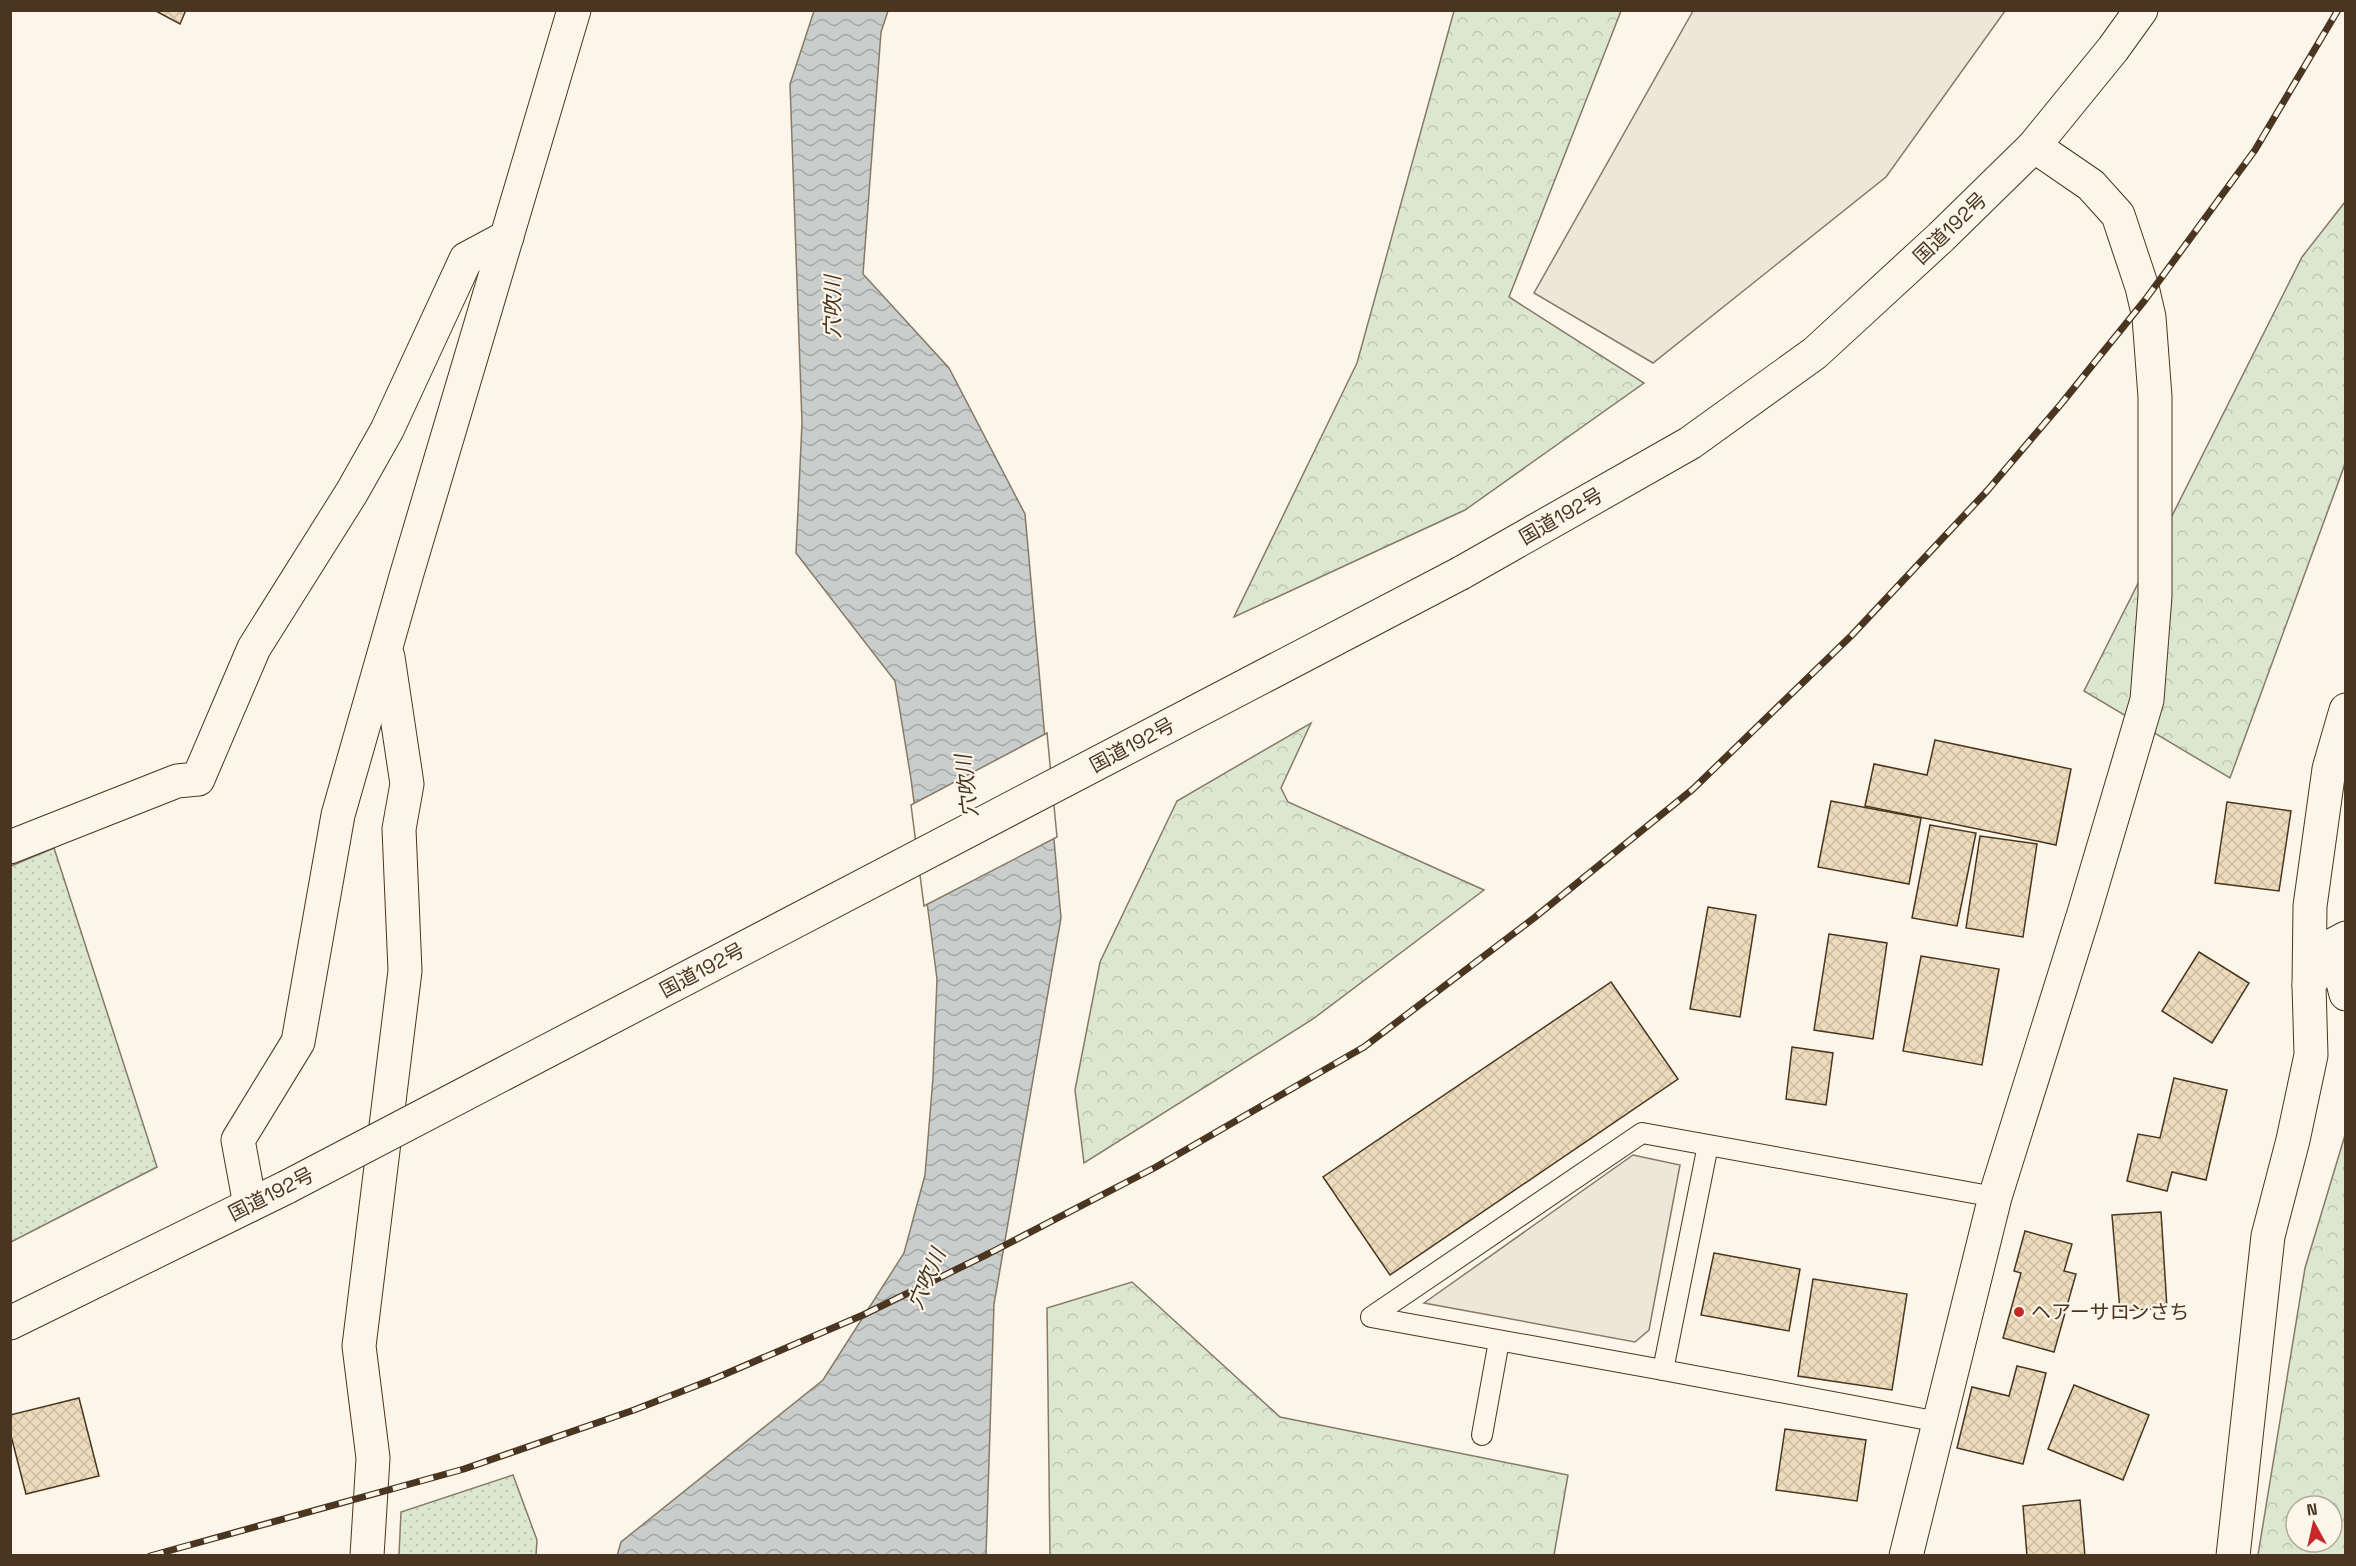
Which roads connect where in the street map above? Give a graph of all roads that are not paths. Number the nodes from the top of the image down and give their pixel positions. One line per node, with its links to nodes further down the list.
1 (574, 10): 4 (main road)
2 (2141, 10): 3 (main road, 国道192号)
3 (2034, 146): 12 (main road); 13 (main road, 国道192号, bridge)
4 (507, 237): 5 (main road); 7 (main road)
5 (387, 647): 13 (main road); 19 (main road)
6 (2346, 710): 9 (main road)
7 (10, 847)
8 (2339, 942): 9 (main road); 10 (main road)
9 (2309, 985): 21 (main road)
10 (2346, 994)
11 (1708, 1145): 12 (lane); 15 (lane); 16 (lane)
12 (1995, 1197): 17 (main road)
13 (250, 1206): 14 (main road, 国道192号)
14 (10, 1323)
15 (1499, 1341): 16 (lane); 18 (lane)
16 (1663, 1370): 17 (lane)
17 (1939, 1422): 20 (main road)
18 (1482, 1435)
19 (367, 1556)
20 (1906, 1556)
21 (2233, 1556)

